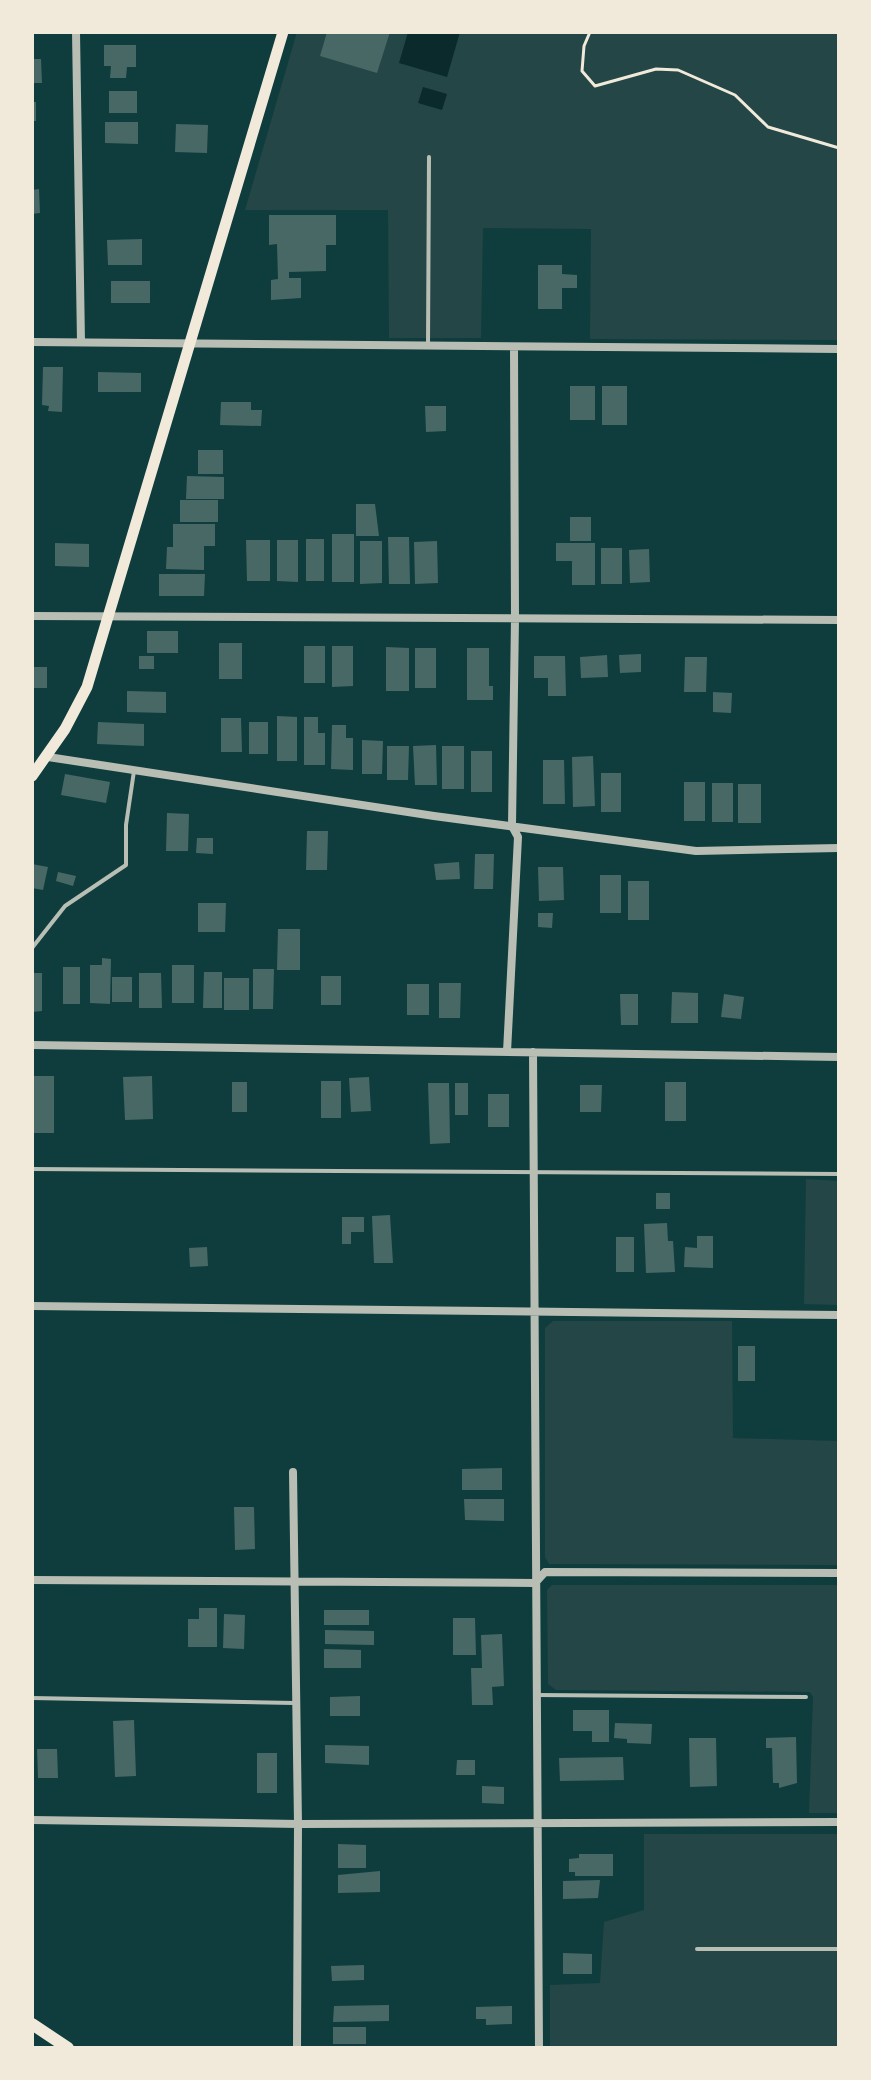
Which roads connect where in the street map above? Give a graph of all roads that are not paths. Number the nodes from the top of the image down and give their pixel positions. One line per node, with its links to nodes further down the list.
1 (76, 32): 5 (street)
2 (283, 32): 6 (main road)
3 (429, 157): 7 (lane)
4 (32, 342): 5 (street)
5 (81, 342): 6 (street)
6 (188, 344): 7 (street); 10 (main road)
7 (428, 347): 8 (street)
8 (514, 348): 9 (street); 12 (street)
9 (839, 349)
10 (107, 615): 11 (street); 12 (street); 14 (main road)
11 (32, 616)
12 (515, 618): 13 (street); 17 (street)
13 (839, 620)
14 (48, 757): 15 (street); 16 (main road)
15 (134, 770): 17 (street); 19 (lane)
16 (32, 776)
17 (512, 826): 18 (street); 21 (street)
18 (839, 848)
19 (32, 948)
20 (32, 1045): 21 (street)
21 (507, 1052): 22 (street)
22 (533, 1052): 23 (street); 25 (street)
23 (839, 1057)
24 (32, 1169): 25 (lane)
25 (534, 1171): 26 (lane); 28 (street)
26 (839, 1174)
27 (32, 1306): 28 (street)
28 (534, 1312): 29 (street); 34 (street)
29 (839, 1315)
30 (293, 1472): 33 (street)
31 (839, 1573): 34 (street)
32 (32, 1580): 33 (street)
33 (295, 1583): 34 (street); 38 (street)
34 (535, 1583): 35 (street)
35 (536, 1695): 36 (lane); 40 (street)
36 (806, 1697)
37 (32, 1698): 38 (lane)
38 (297, 1703): 42 (street)
39 (32, 1820): 42 (street)
40 (538, 1821): 41 (street); 42 (street); 48 (street)
41 (839, 1822)
42 (298, 1824): 47 (street)
43 (697, 1949): 44 (lane)
44 (839, 1949)
45 (32, 2024): 46 (main road)
46 (68, 2048)
47 (297, 2048)
48 (539, 2048)

